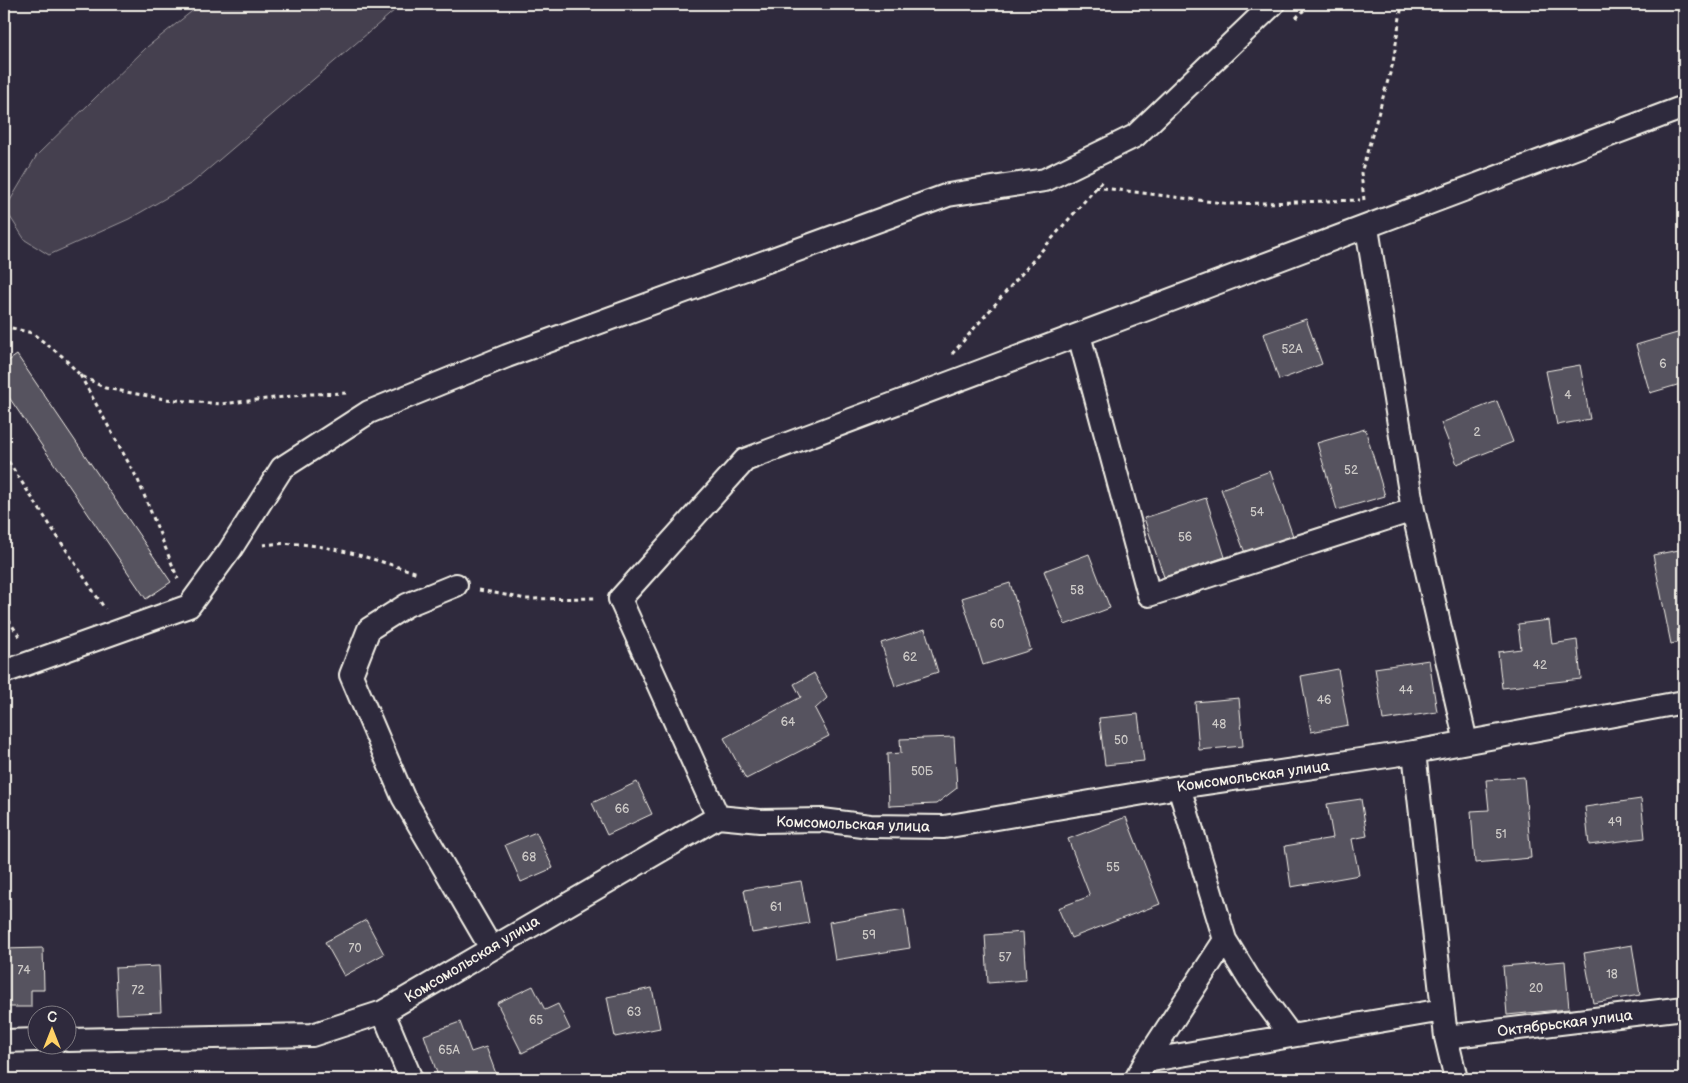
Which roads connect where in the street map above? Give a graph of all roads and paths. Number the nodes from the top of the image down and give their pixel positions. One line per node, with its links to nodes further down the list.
1 (1273, 4): 18 (street)
2 (1310, 4): 4 (path)
3 (1402, 4): 9 (path)
4 (1290, 24)
5 (1684, 107): 9 (street)
6 (1108, 174): 12 (path)
7 (1094, 187): 8 (path)
8 (1373, 199)
9 (1367, 228): 11 (street); 16 (street)
10 (4, 326): 13 (path)
11 (1079, 335): 16 (street); 27 (street)
12 (948, 359)
13 (80, 375): 14 (path); 18 (path)
14 (350, 393)
15 (4, 455): 20 (path)
16 (1414, 510): 24 (street)
17 (456, 585): 29 (street)
18 (189, 606): 20 (street)
19 (4, 613): 21 (path)
20 (119, 630): 21 (street)
21 (35, 660): 22 (street)
22 (4, 672)
23 (1684, 702): 24 (street, Комсомольская улица)
24 (1466, 742): 25 (street, Комсомольская улица)
25 (1414, 752): 26 (street, Комсомольская улица); 31 (street)
26 (1180, 787): 27 (street, Комсомольская улица); 28 (street)
27 (718, 817): 29 (street, Комсомольская улица)
28 (1225, 940): 33 (street); 38 (street)
29 (491, 948): 32 (street, Комсомольская улица)
30 (1684, 1008): 34 (street, Октябрьская улица)
31 (1443, 1010): 33 (street); 34 (street)
32 (383, 1012): 36 (street, Комсомольская улица); 39 (street)
33 (1291, 1036): 38 (street)
34 (1446, 1037): 40 (street)
35 (28, 1040): 37 (street)
36 (78, 1040)
37 (4, 1041)
38 (1141, 1070)
39 (411, 1079)
40 (1456, 1079)

